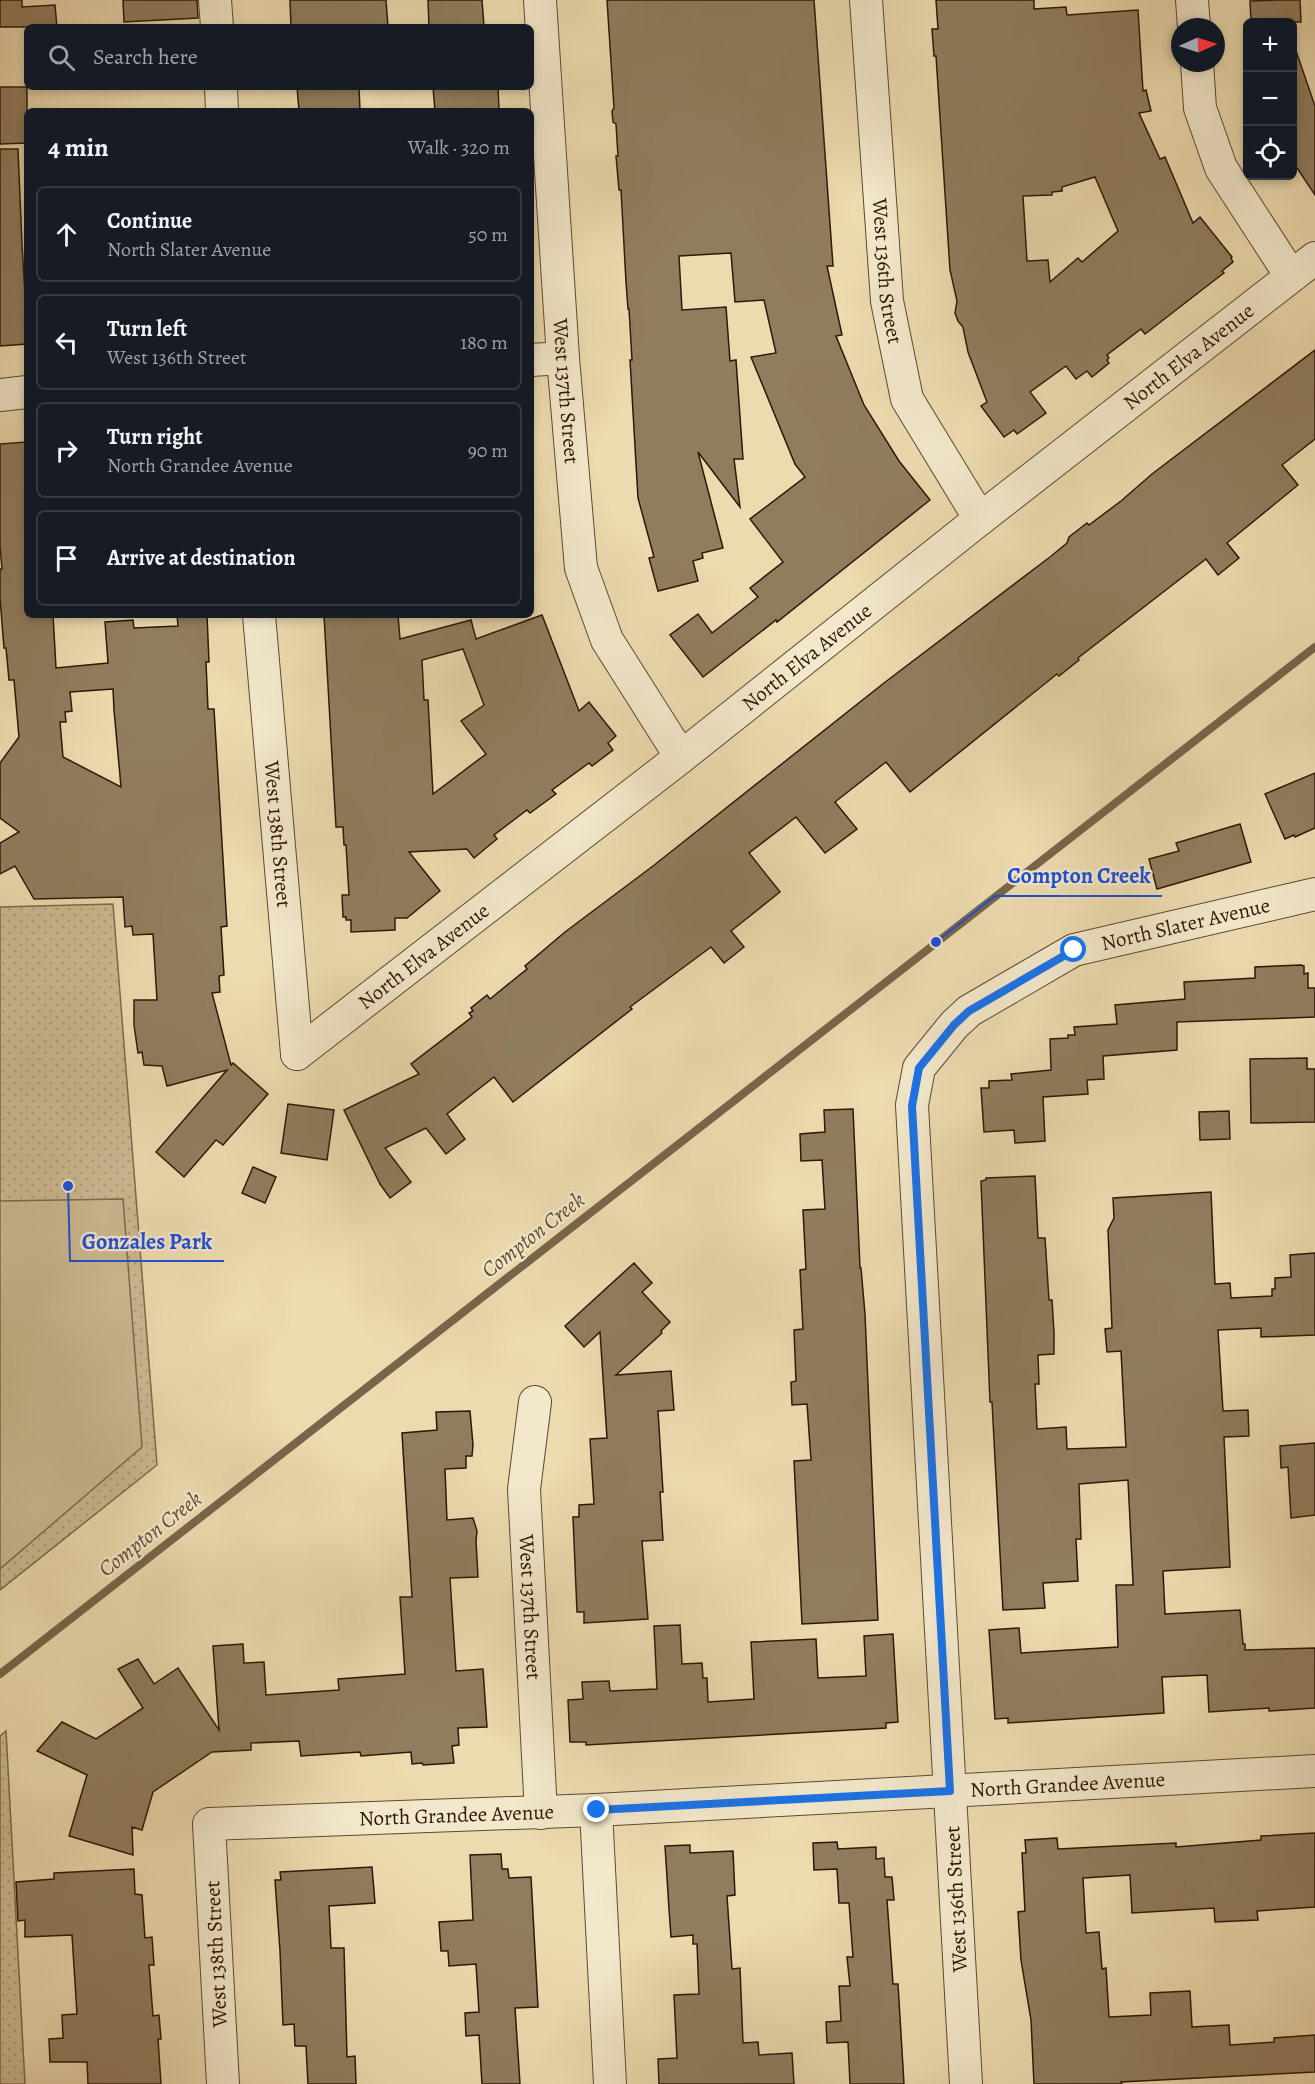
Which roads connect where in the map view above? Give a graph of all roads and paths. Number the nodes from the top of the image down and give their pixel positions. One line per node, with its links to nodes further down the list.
1 (215, 0): 6 (street)
2 (540, 0): 11 (street, West 137th Street)
3 (866, 0): 15 (street, West 136th Street)
4 (1192, 0): 5 (street)
5 (1193, 18)
6 (217, 24)
7 (1198, 72): 10 (street)
8 (221, 90): 9 (street)
9 (222, 108)
10 (1303, 267): 15 (street, North Elva Avenue)
11 (563, 358): 12 (street); 17 (street, West 137th Street)
12 (534, 360)
13 (24, 392): 14 (street)
14 (0, 395)
15 (980, 519): 17 (street, North Elva Avenue)
16 (259, 618): 19 (street, West 138th Street)
17 (681, 757): 19 (street, North Elva Avenue)
18 (1315, 894): 20 (street, North Slater Avenue)
19 (297, 1054)
20 (919, 1068): 23 (street, West 136th Street)
21 (535, 1402): 25 (street, West 137th Street)
22 (1315, 1772): 23 (street, North Grandee Avenue)
23 (950, 1791): 24 (street, North Grandee Avenue); 29 (street, West 136th Street)
24 (597, 1810): 25 (street, North Grandee Avenue); 28 (street)
25 (541, 1813): 26 (street, North Grandee Avenue)
26 (209, 1824): 27 (street, West 138th Street)
27 (223, 2084)
28 (610, 2084)
29 (966, 2084)

